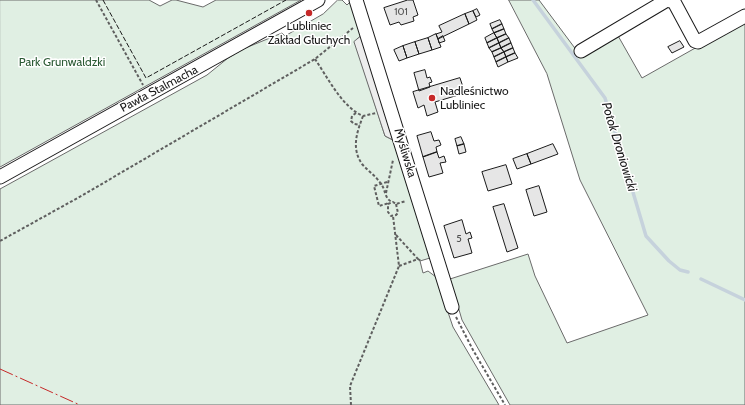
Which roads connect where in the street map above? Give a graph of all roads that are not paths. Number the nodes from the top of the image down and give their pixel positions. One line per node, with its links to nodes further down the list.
1 (318, 0): 6 (street, Pawła Stalmacha)
2 (356, 0): 7 (street, Myśliwska)
3 (667, 0): 4 (street); 5 (street)
4 (745, 16)
5 (581, 51)
6 (0, 177)
7 (452, 307)

